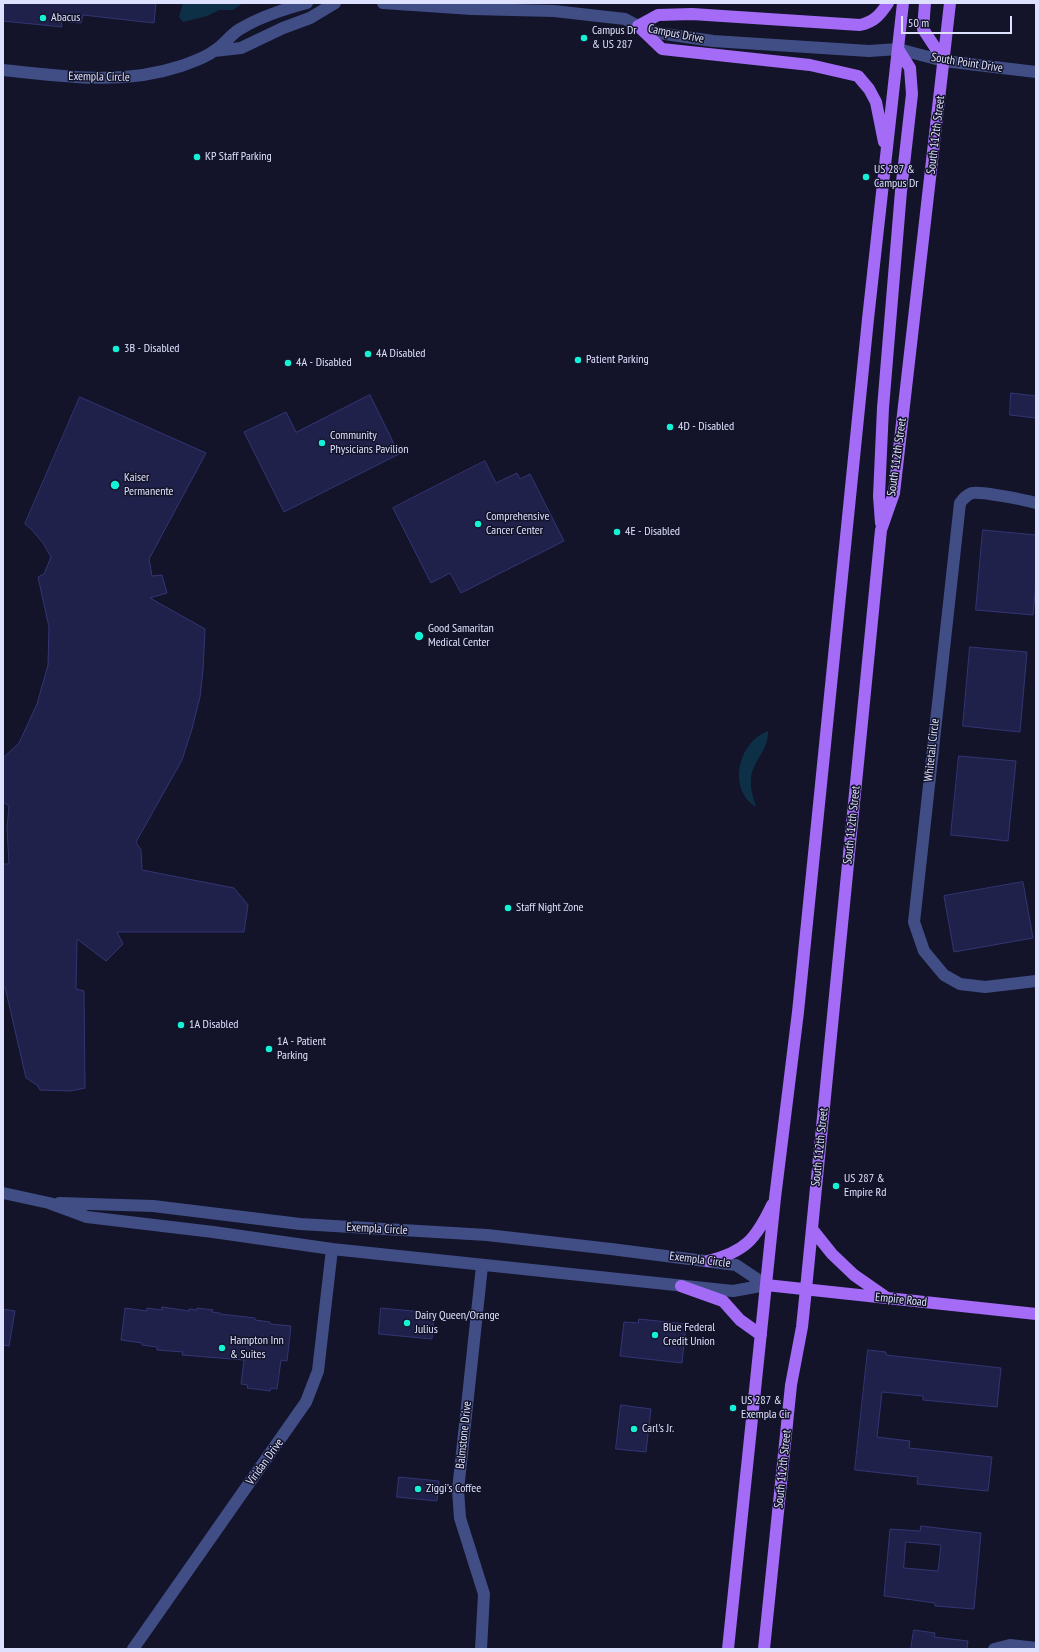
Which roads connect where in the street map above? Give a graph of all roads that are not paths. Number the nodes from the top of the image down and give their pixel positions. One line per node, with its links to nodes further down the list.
1 (308, 3): 10 (street, Exempla Circle)
2 (335, 3): 10 (street, Exempla Circle)
3 (383, 3): 8 (street, Campus Drive)
4 (888, 3): 8 (main road)
5 (904, 3): 9 (main road)
6 (925, 3): 11 (main road)
7 (950, 3): 11 (main road, South 112th Street)
8 (638, 26): 9 (street, Campus Drive); 14 (main road)
9 (898, 49): 11 (street, South Point Drive); 14 (main road); 16 (main road)
10 (214, 51): 12 (street, Exempla Circle)
11 (944, 61): 13 (street, South Point Drive); 16 (main road, South 112th Street)
12 (3, 70)
13 (1036, 72)
14 (886, 158): 19 (main road)
15 (1036, 503): 17 (street, Whitetail Circle)
16 (882, 530): 21 (main road, South 112th Street)
17 (1036, 981)
18 (3, 1194): 20 (street, Exempla Circle)
19 (775, 1198): 23 (main road); 25 (main road)
20 (49, 1203): 22 (street, Exempla Circle); 23 (street, Exempla Circle)
21 (812, 1229): 27 (main road, South 112th Street); 28 (main road)
22 (332, 1249): 24 (street, Exempla Circle); 32 (street, Viridan Drive)
23 (708, 1261): 25 (street, Exempla Circle)
24 (482, 1266): 26 (street, Exempla Circle); 33 (street, Balmstone Drive)
25 (766, 1285): 26 (street, Exempla Circle); 27 (main road, Empire Road); 30 (main road)
26 (681, 1286): 30 (main road)
27 (806, 1290): 28 (main road, Empire Road); 35 (main road, South 112th Street)
28 (888, 1299): 29 (main road, Empire Road)
29 (1036, 1314)
30 (761, 1336): 34 (main road)
31 (1036, 1648): 36 (street)
32 (133, 1649)
33 (481, 1649)
34 (728, 1649)
35 (764, 1649)
36 (994, 1649)

